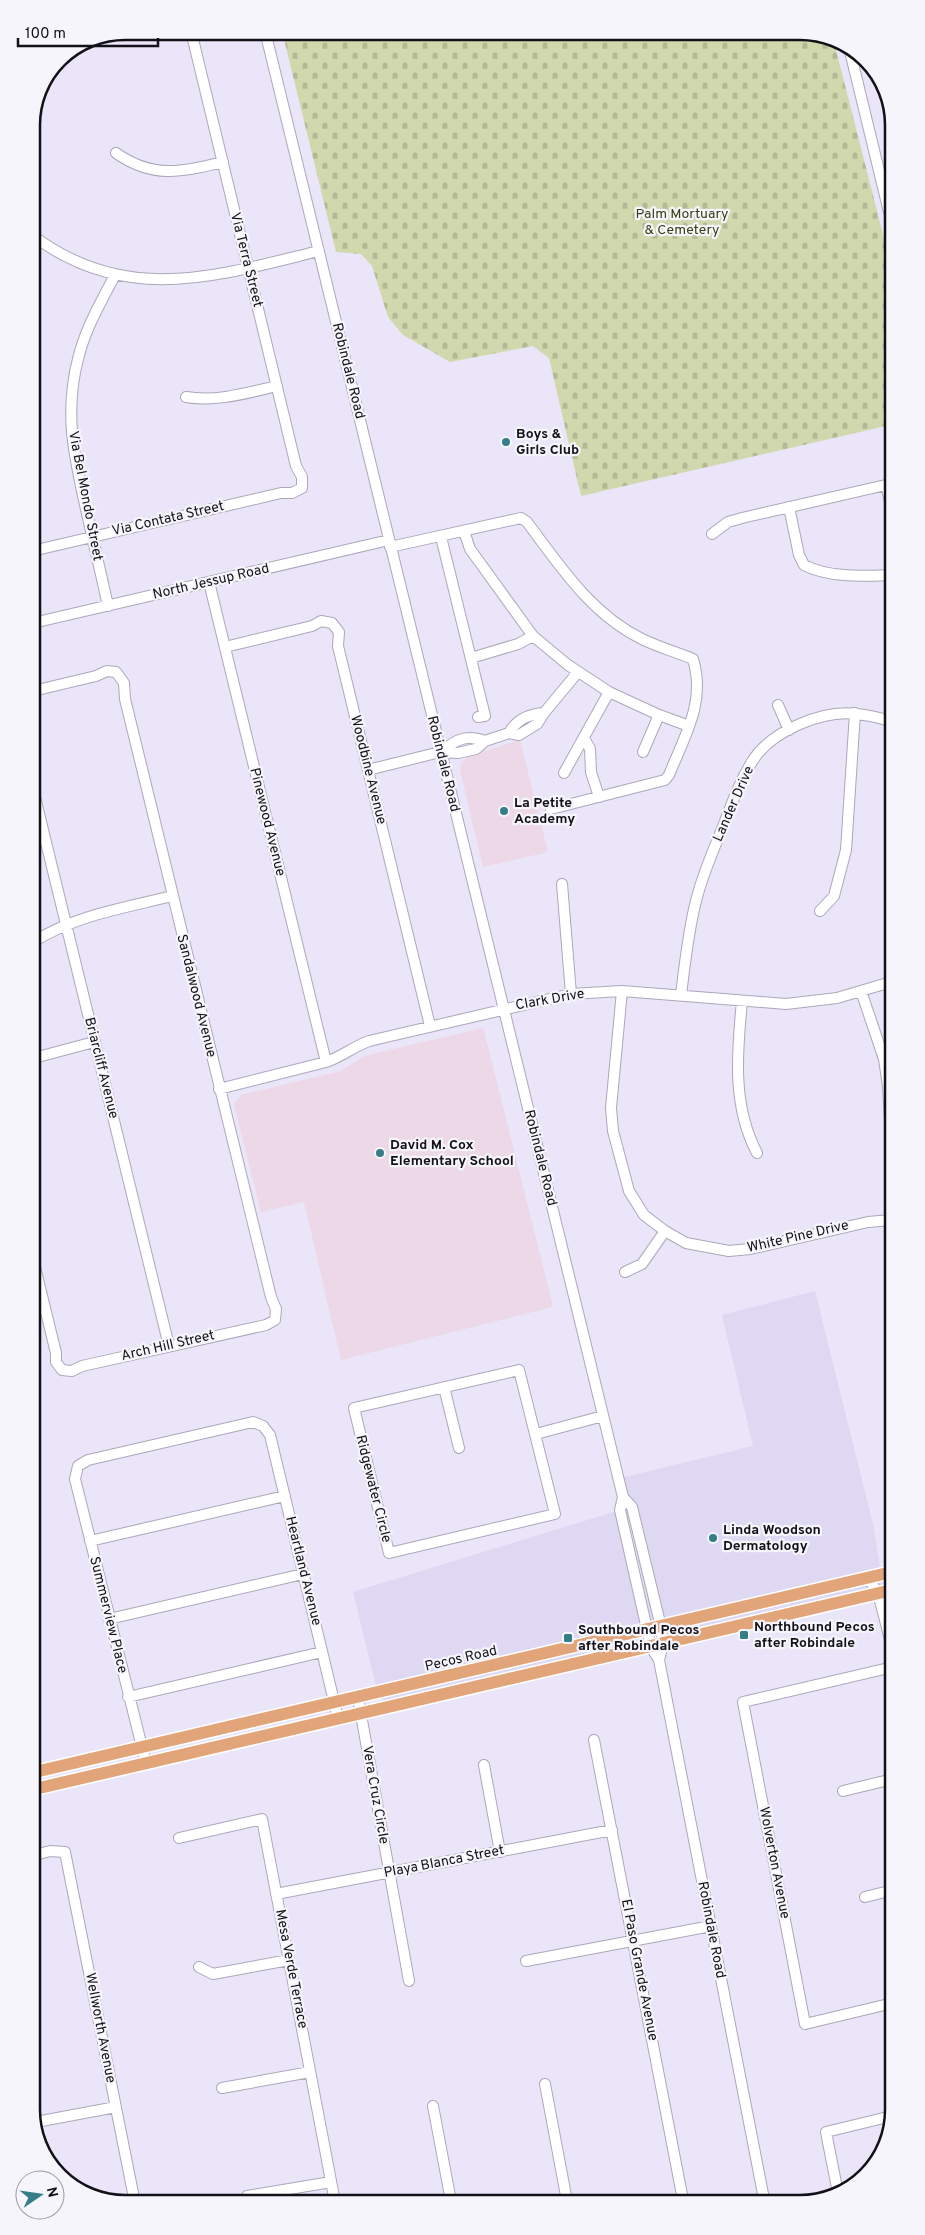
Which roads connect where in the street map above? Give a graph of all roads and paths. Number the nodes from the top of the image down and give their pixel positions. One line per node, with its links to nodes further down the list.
1 (193, 40): 5 (street, Via Terra Street)
2 (267, 40): 8 (street, Robindale Road)
3 (851, 57): 6 (street)
4 (116, 153): 5 (street)
5 (223, 162): 9 (street, Via Terra Street)
6 (885, 196)
7 (40, 240): 10 (street)
8 (319, 251): 9 (street); 20 (street, Robindale Road)
9 (248, 268): 10 (street); 11 (street, Via Terra Street)
10 (115, 275): 18 (street, Via Bel Mondo Street)
11 (277, 386): 12 (street); 14 (street, Via Terra Street)
12 (186, 397)
13 (885, 486): 15 (street)
14 (302, 488): 18 (street, Via Contata Street)
15 (789, 507): 17 (street); 22 (street)
16 (464, 531): 19 (street, North Jessup Road); 26 (street); 37 (street, North Jessup Road)
17 (712, 534)
18 (92, 537): 21 (street, Via Contata Street); 24 (street, Via Bel Mondo Street)
19 (441, 537): 20 (street, North Jessup Road); 28 (street)
20 (390, 544): 23 (street, North Jessup Road); 40 (street, Robindale Road)
21 (40, 548)
22 (885, 575)
23 (208, 582): 24 (street, North Jessup Road); 27 (street, Pinewood Avenue)
24 (108, 606): 25 (street, North Jessup Road)
25 (40, 621)
26 (533, 636): 28 (street); 29 (street)
27 (225, 647): 42 (street, Woodbine Avenue); 62 (street, Pinewood Avenue)
28 (471, 658): 35 (street)
29 (578, 672): 31 (street); 40 (street)
30 (40, 689): 48 (street, Sandalwood Avenue)
31 (609, 692): 34 (street); 39 (street)
32 (778, 704): 38 (street)
33 (855, 713): 36 (street, Lander Drive); 38 (street, Lander Drive); 49 (street)
34 (659, 715): 37 (street); 41 (street)
35 (478, 717)
36 (885, 720)
37 (689, 726): 44 (street)
38 (789, 730): 56 (street, Lander Drive)
39 (584, 738): 43 (street); 44 (street)
40 (440, 752): 42 (street); 58 (street, Robindale Road)
41 (643, 752)
42 (368, 770): 59 (street, Woodbine Avenue)
43 (564, 773)
44 (598, 797): 45 (street)
45 (551, 809)
46 (40, 818): 50 (street, Briarcliff Avenue)
47 (562, 884): 55 (street)
48 (172, 896): 50 (street); 64 (street, Sandalwood Avenue)
49 (820, 911)
50 (66, 924): 51 (street); 60 (street, Briarcliff Avenue)
51 (40, 938)
52 (885, 984): 54 (street, Clark Drive)
53 (622, 991): 55 (street, Clark Drive); 56 (street, Clark Drive); 67 (street, White Pine Drive)
54 (861, 991): 57 (street, Clark Drive); 63 (street)
55 (571, 994): 58 (street, Clark Drive)
56 (681, 995): 57 (street, Clark Drive)
57 (742, 1001): 65 (street)
58 (504, 1009): 59 (street, Clark Drive); 73 (street, Robindale Road)
59 (430, 1026): 62 (street, Clark Drive)
60 (94, 1042): 61 (street); 71 (street, Briarcliff Avenue)
61 (40, 1056)
62 (326, 1062): 64 (street, Clark Drive)
63 (885, 1066)
64 (219, 1089): 70 (street, Sandalwood Avenue)
65 (757, 1153)
66 (885, 1221): 67 (street, White Pine Drive)
67 (665, 1231): 68 (street)
68 (625, 1272)
69 (40, 1290): 71 (street, Arch Hill Street)
70 (275, 1320): 71 (street, Arch Hill Street)
71 (169, 1346)
72 (444, 1387): 75 (street, Ridgewater Circle); 75 (street, Ridgewater Circle); 76 (street)
73 (603, 1416): 75 (street); 78 (street, Robindale Road)
74 (263, 1426): 77 (street, Heartland Avenue); 79 (street, Summerview Place)
75 (536, 1434)
76 (459, 1448)
77 (285, 1496): 79 (street); 80 (street, Heartland Avenue)
78 (623, 1497): 87 (street, Robindale Road); 88 (street, Robindale Road)
79 (90, 1541): 85 (street, Summerview Place)
80 (303, 1574): 85 (street); 90 (street, Heartland Avenue)
81 (885, 1574): 82 (main road, Pecos Road)
82 (868, 1578): 84 (street); 87 (main road, Pecos Road)
83 (885, 1592): 84 (main road)
84 (878, 1593): 86 (street); 89 (main road)
85 (109, 1619): 94 (street, Summerview Place)
86 (885, 1620)
87 (661, 1627): 88 (main road, Pecos Road); 89 (street, Robindale Road)
88 (647, 1630): 89 (street, Robindale Road); 91 (main road, Pecos Road)
89 (657, 1646): 93 (main road); 115 (street, Robindale Road)
90 (322, 1652): 94 (street); 96 (street, Heartland Avenue)
91 (519, 1660): 93 (main road); 95 (main road, Pecos Road)
92 (885, 1670): 121 (street, Wolverton Avenue)
93 (484, 1685): 97 (main road)
94 (128, 1697): 100 (street, Summerview Place)
95 (358, 1698): 96 (main road, Pecos Road); 97 (street, Vera Cruz Circle)
96 (335, 1703): 98 (street, Heartland Avenue); 100 (main road, Pecos Road)
97 (360, 1713): 98 (main road); 111 (street, Vera Cruz Circle)
98 (338, 1718): 101 (main road)
99 (594, 1740): 107 (street, El Paso Grande Avenue)
100 (142, 1748): 101 (street, Summerview Place); 103 (main road, Pecos Road)
101 (146, 1763): 105 (main road)
102 (484, 1765): 109 (street)
103 (40, 1771)
104 (885, 1781): 106 (street)
105 (40, 1788)
106 (843, 1791)
107 (612, 1830): 109 (street, Playa Blanca Street); 116 (street, El Paso Grande Avenue)
108 (179, 1838): 113 (street, Mesa Verde Terrace)
109 (500, 1852): 111 (street, Playa Blanca Street)
110 (40, 1853): 126 (street, Wellworth Avenue)
111 (388, 1873): 113 (street, Playa Blanca Street); 120 (street, Vera Cruz Circle)
112 (885, 1892): 114 (street)
113 (276, 1894): 117 (street, Mesa Verde Terrace)
114 (865, 1897)
115 (711, 1926): 116 (street); 137 (street, Robindale Road)
116 (633, 1942): 118 (street); 136 (street, El Paso Grande Avenue)
117 (289, 1960): 119 (street); 122 (street, Mesa Verde Terrace)
118 (526, 1962)
119 (199, 1967)
120 (409, 1981)
121 (885, 2005)
122 (310, 2072): 124 (street); 129 (street, Mesa Verde Terrace)
123 (545, 2084): 135 (street)
124 (222, 2088)
125 (433, 2106): 134 (street)
126 (116, 2107): 128 (street); 131 (street, Wellworth Avenue)
127 (884, 2118): 130 (street)
128 (41, 2121)
129 (331, 2182): 132 (street); 133 (street, Mesa Verde Terrace)
130 (837, 2187)
131 (133, 2195)
132 (253, 2195)
133 (334, 2195)
134 (450, 2195)
135 (566, 2195)
136 (682, 2195)
137 (763, 2195)

